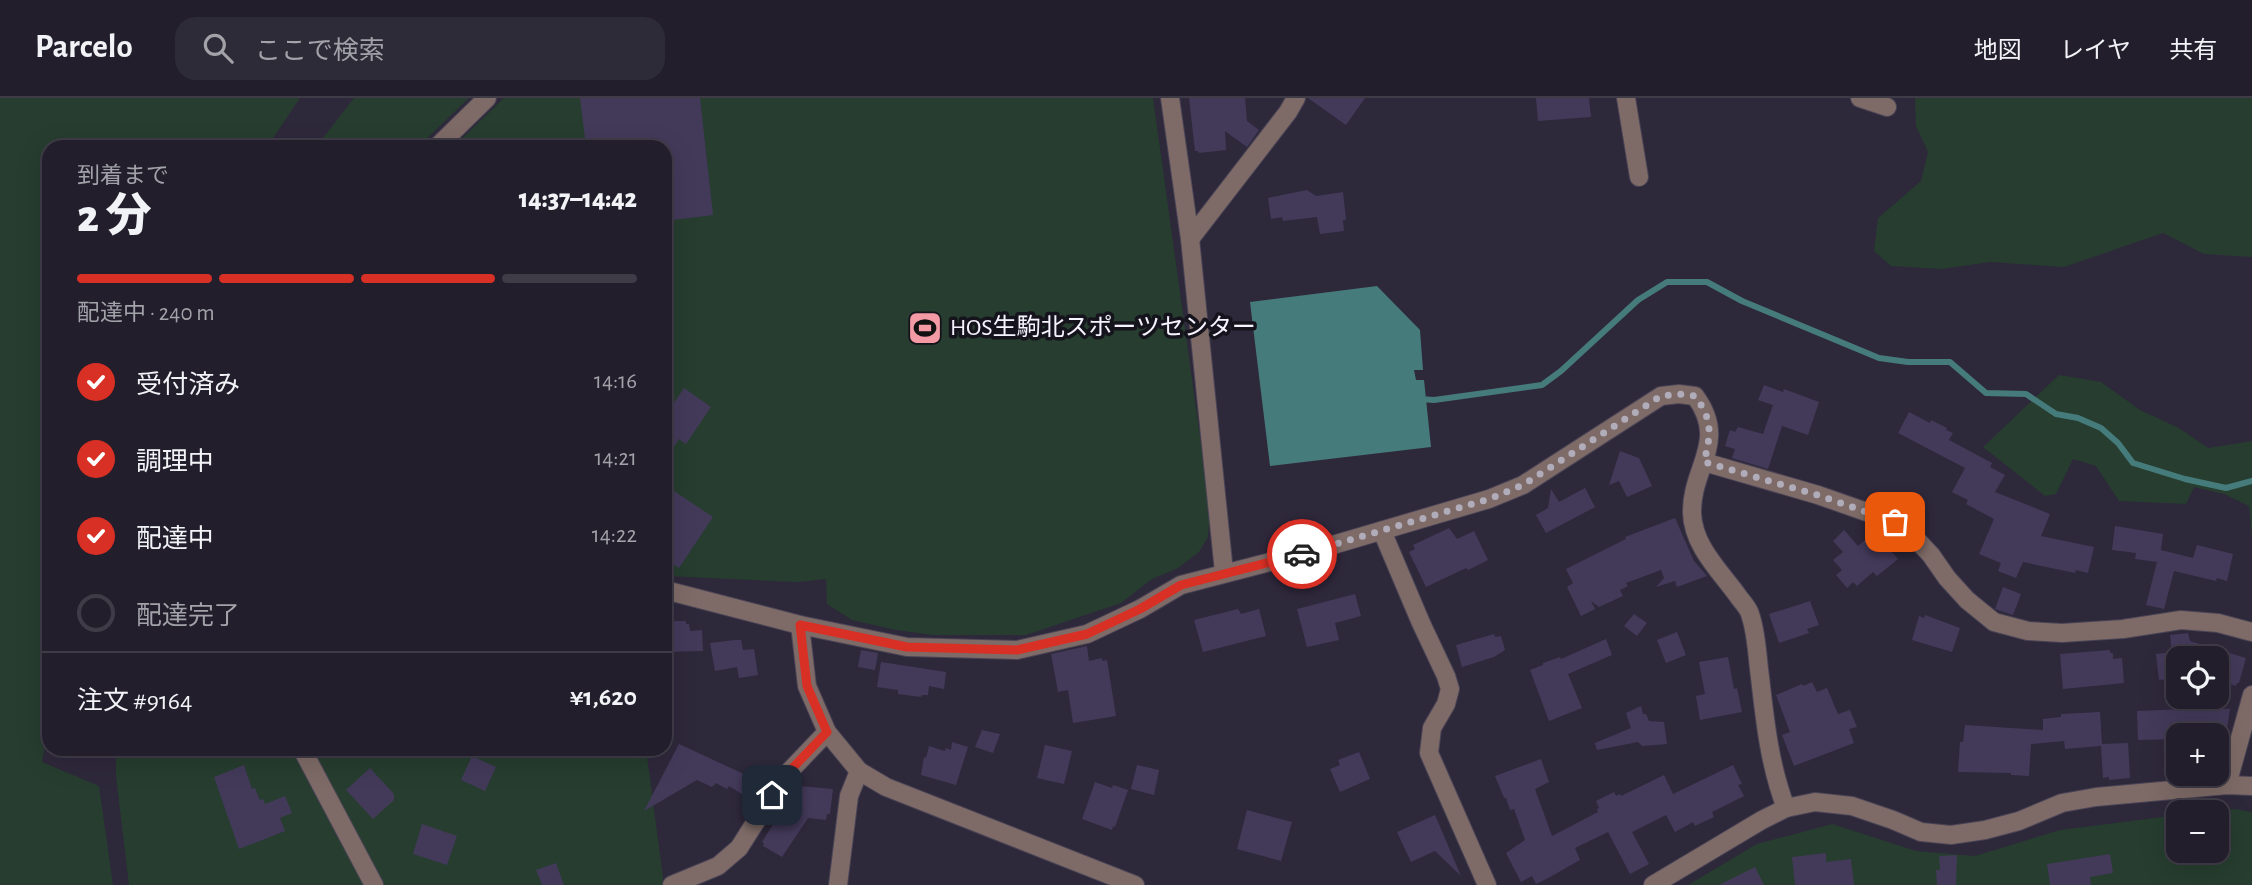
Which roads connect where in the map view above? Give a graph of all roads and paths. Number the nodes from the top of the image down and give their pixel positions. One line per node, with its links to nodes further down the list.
1 (488, 98): 7 (street)
2 (1170, 98): 9 (street)
3 (1296, 98): 9 (street)
4 (1626, 98): 8 (street)
5 (1860, 98): 6 (street)
6 (1887, 107)
7 (444, 140)
8 (1639, 177)
9 (1190, 239): 12 (street)
10 (1704, 462): 11 (street); 15 (street); 24 (street)
11 (1382, 531): 12 (street); 29 (street)
12 (1224, 572): 14 (street)
13 (672, 592): 14 (street)
14 (800, 625): 17 (street)
15 (2252, 632)
16 (2252, 695): 20 (street)
17 (827, 732): 19 (street); 26 (street)
18 (306, 756): 25 (street)
19 (859, 771): 27 (street); 28 (street)
20 (2229, 778)
21 (2229, 785): 23 (street)
22 (2216, 786): 24 (street)
23 (2252, 786)
24 (1786, 808): 30 (street)
25 (374, 885)
26 (672, 885)
27 (838, 885)
28 (1135, 885)
29 (1487, 885)
30 (1653, 885)

